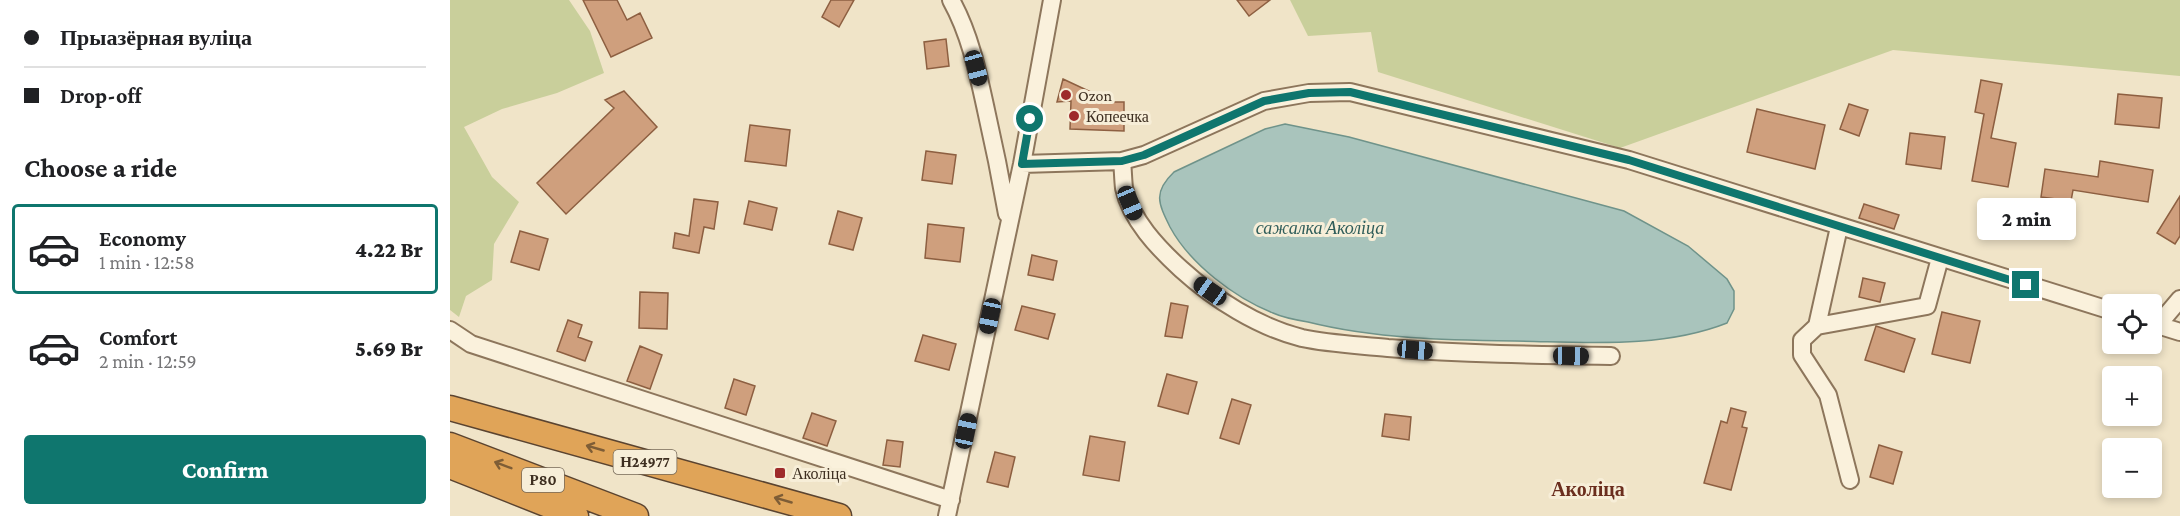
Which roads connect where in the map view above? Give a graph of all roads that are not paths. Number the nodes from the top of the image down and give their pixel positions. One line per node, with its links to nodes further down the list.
1 (951, 0): 5 (street)
2 (1052, 0): 4 (street)
3 (1122, 161): 4 (street); 6 (street); 15 (street)
4 (1022, 164): 5 (street)
5 (1009, 224): 20 (street)
6 (1839, 227): 7 (street); 11 (street)
7 (1941, 258): 9 (street); 11 (street)
8 (2180, 299): 10 (street)
9 (2102, 308)
10 (2162, 316)
11 (1817, 326): 19 (street)
12 (2162, 326): 14 (street)
13 (450, 330): 20 (street)
14 (2180, 332)
15 (1611, 357)
16 (450, 408): 23 (highway, Н24977, one-way to 16)
17 (450, 445): 22 (highway, Р80, one-way to 17)
18 (450, 466): 21 (highway, Р80)
19 (1850, 480)
20 (949, 508)
21 (576, 516)
22 (636, 516)
23 (839, 516)

